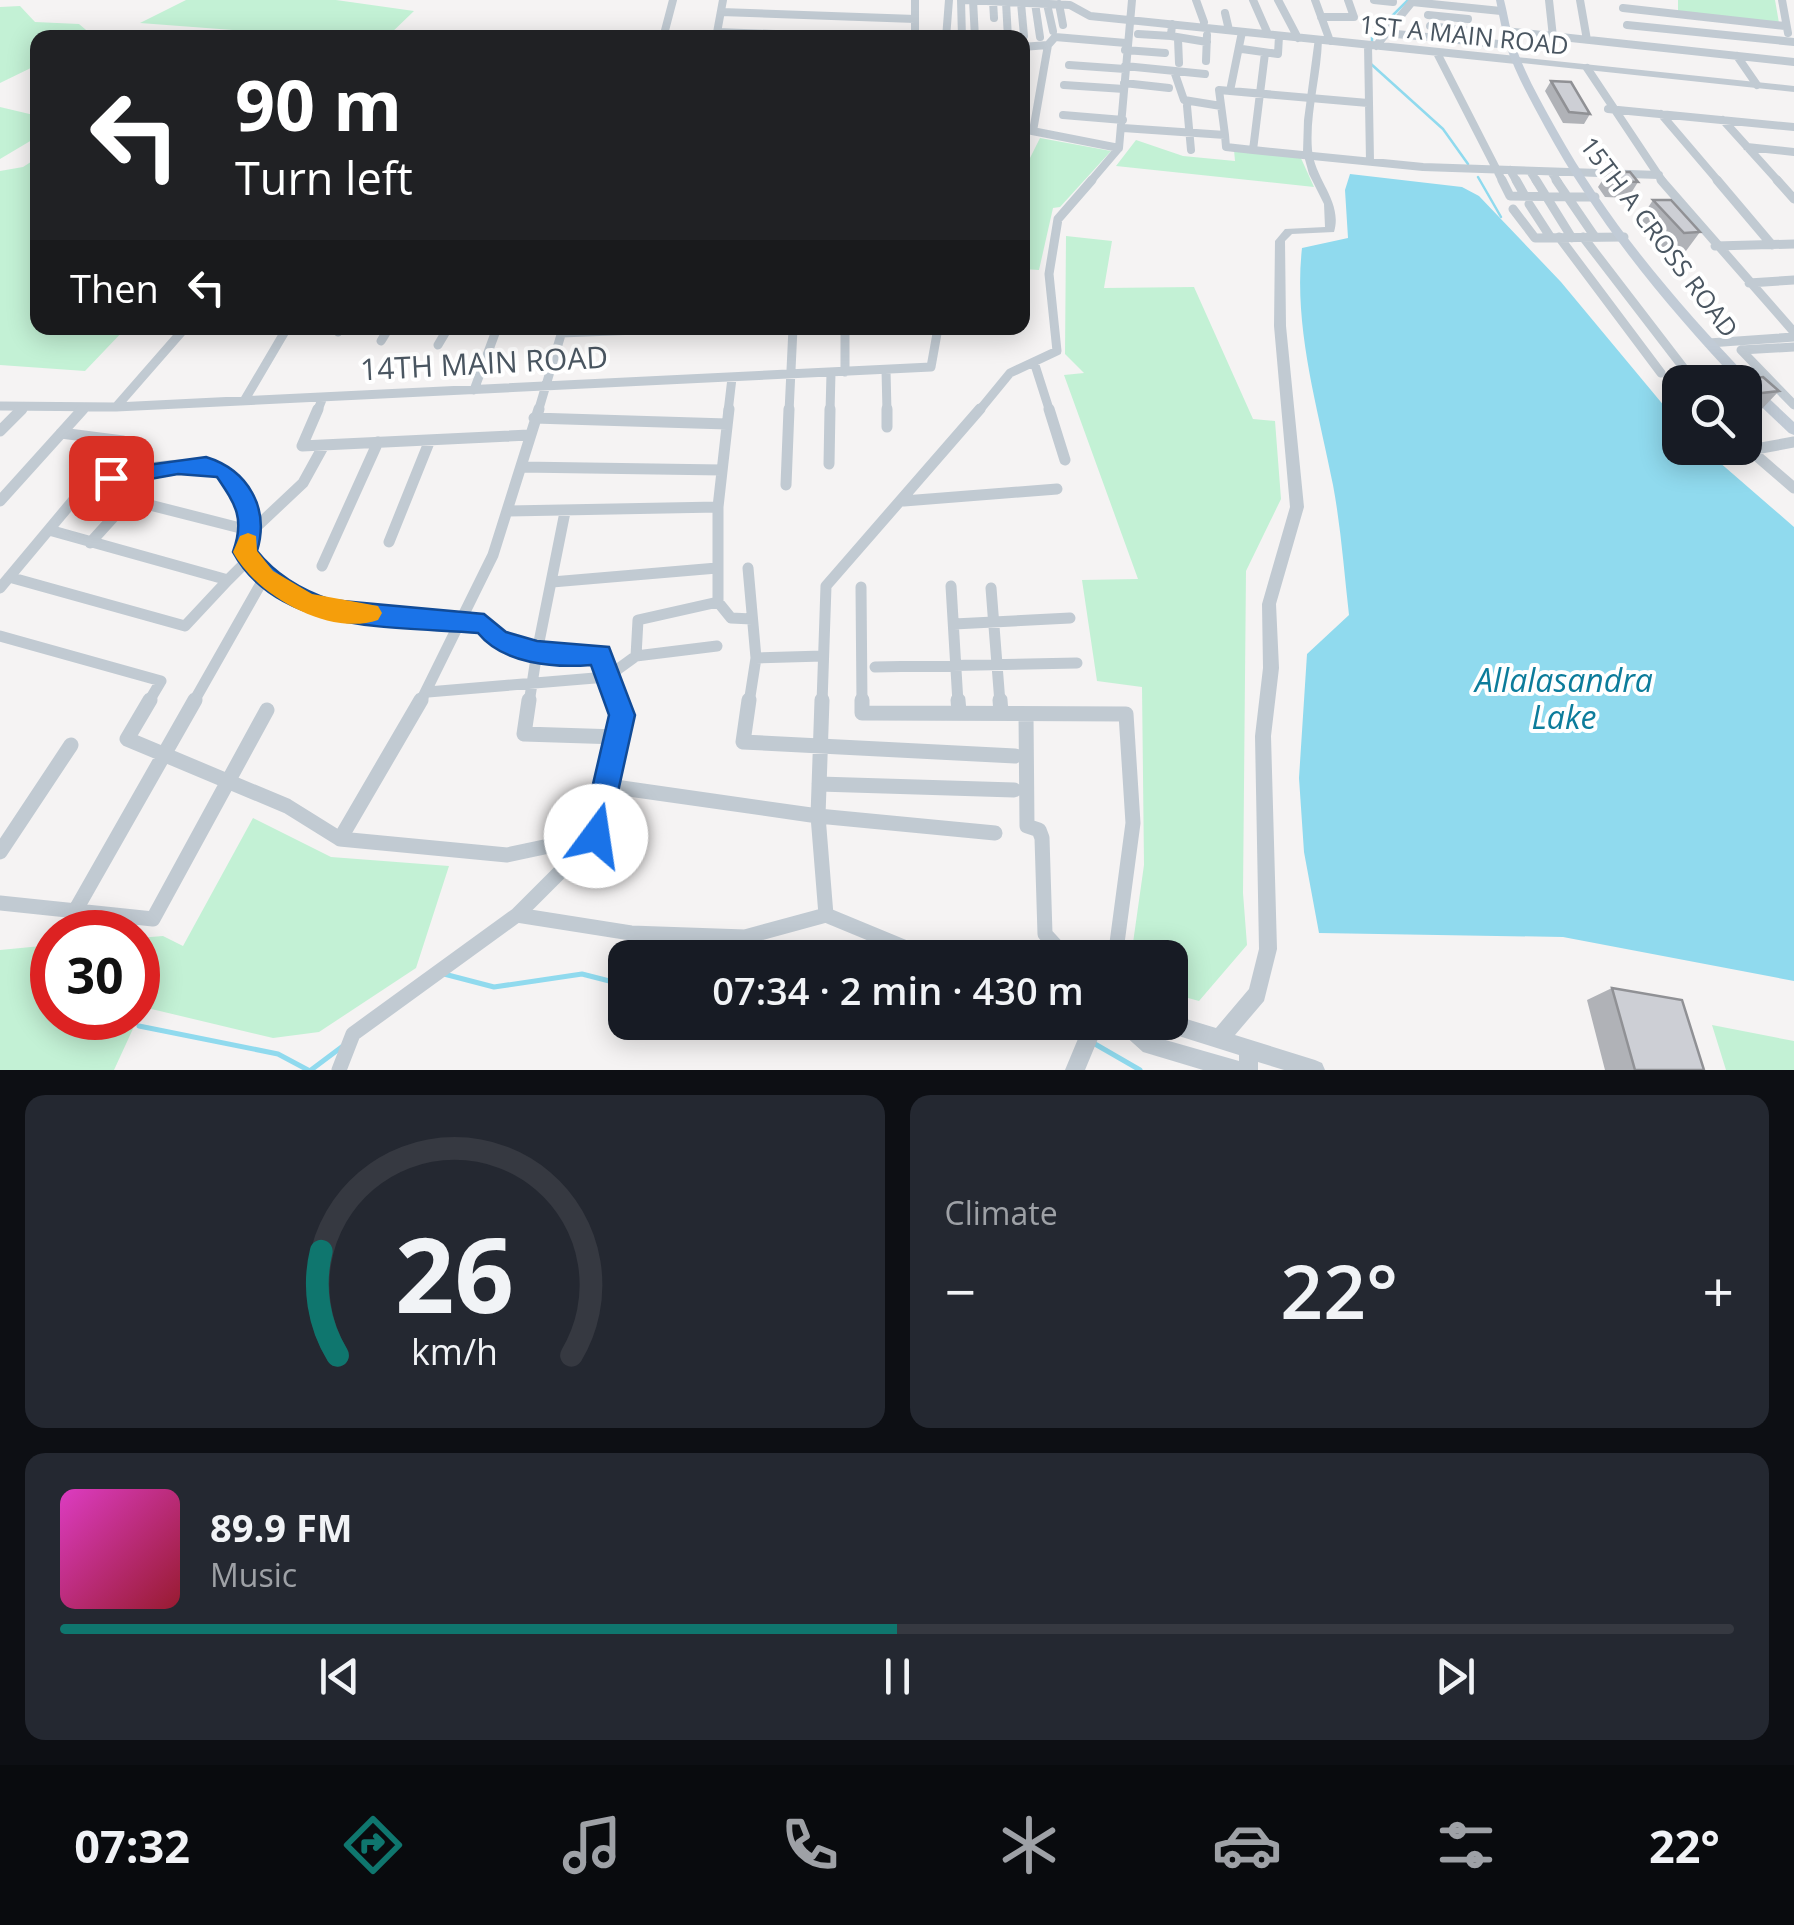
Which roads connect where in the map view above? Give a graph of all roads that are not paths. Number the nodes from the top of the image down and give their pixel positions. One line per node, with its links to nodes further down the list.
1 (673, 0): 46 (street)
2 (724, 0): 31 (street)
3 (915, 0): 37 (street)
4 (949, 0): 49 (street)
5 (963, 0): 6 (street, 1ST A MAIN ROAD); 50 (street)
6 (973, 0): 18 (street, 1ST A MAIN ROAD); 51 (street)
7 (1132, 0): 39 (street)
8 (1196, 0): 42 (street)
9 (1253, 0): 61 (street)
10 (1278, 0): 67 (street)
11 (1315, 0): 34 (street)
12 (1348, 0): 34 (street)
13 (1374, 0): 20 (street)
14 (1548, 0): 63 (street)
15 (1580, 0): 70 (street)
16 (1671, 0): 33 (street)
17 (1782, 0): 45 (street)
18 (993, 1): 19 (street, 1ST A MAIN ROAD); 36 (street)
19 (1006, 2): 23 (street, 1ST A MAIN ROAD); 52 (street)
20 (1392, 2)
21 (1412, 2): 22 (street); 59 (street)
22 (1426, 2): 25 (street); 35 (street)
23 (1021, 3): 24 (street, 1ST A MAIN ROAD); 53 (street)
24 (1035, 3): 26 (street, 1ST A MAIN ROAD); 64 (street)
25 (1451, 3): 30 (street)
26 (1047, 4): 27 (street, 1ST A MAIN ROAD); 55 (street)
27 (1059, 4): 39 (street, 1ST A MAIN ROAD); 40 (street)
28 (1622, 4): 33 (street); 43 (street)
29 (1500, 6): 30 (street); 57 (main road, 15TH A CROSS ROAD)
30 (1466, 8): 38 (street)
31 (721, 12): 37 (street); 47 (street)
32 (1226, 13): 54 (street)
33 (1671, 14): 45 (street)
34 (1321, 16): 71 (street)
35 (1428, 16): 38 (street); 44 (street)
36 (994, 18)
37 (915, 19): 48 (street)
38 (1468, 19): 56 (street)
39 (1130, 20): 41 (street, 1ST A MAIN ROAD); 78 (street)
40 (1063, 24)
41 (1172, 24): 42 (street, 1ST A MAIN ROAD); 66 (street)
42 (1206, 25): 54 (street, 1ST A MAIN ROAD); 72 (street)
43 (1627, 25): 68 (street); 77 (street)
44 (1430, 26): 56 (street); 65 (street)
45 (1786, 26): 74 (street)
46 (665, 30)
47 (717, 30)
48 (915, 30)
49 (947, 30)
50 (962, 30)
51 (975, 30)
52 (1008, 30)
53 (1023, 30)
54 (1228, 30): 58 (street, 1ST A MAIN ROAD)
55 (1054, 31)
56 (1471, 31): 73 (street)
57 (1505, 31): 63 (street); 76 (main road, 15TH A CROSS ROAD)
58 (1242, 32): 61 (street, 1ST A MAIN ROAD); 81 (street)
59 (1386, 33): 65 (street); 79 (street)
60 (1138, 34): 66 (street)
61 (1268, 34): 62 (street, 1ST A MAIN ROAD)
62 (1279, 36): 67 (street, 1ST A MAIN ROAD); 82 (street)
63 (1554, 36): 70 (street)
64 (1040, 37)
65 (1432, 37): 73 (street)
66 (1175, 38): 72 (street); 92 (street)
67 (1298, 38): 69 (street, 1ST A MAIN ROAD)
68 (1753, 38): 74 (street); 87 (street)
69 (1318, 40): 71 (street, 1ST A MAIN ROAD); 103 (street)
70 (1586, 40): 77 (street)
71 (1330, 41): 79 (street, 1ST A MAIN ROAD)
72 (1207, 42): 89 (street)
73 (1478, 42): 76 (street); 86 (street)
74 (1793, 42)
75 (1048, 45): 78 (street); 80 (street); 106 (street)
76 (1509, 45): 88 (main road, 15TH A CROSS ROAD)
77 (1634, 45): 85 (street)
78 (1126, 46): 84 (street); 93 (street)
79 (1372, 46): 83 (street, 1ST A MAIN ROAD); 104 (street)
80 (1030, 47)
81 (1242, 49): 82 (street); 101 (street)
82 (1265, 52): 102 (street)
83 (1437, 53): 86 (street, 1ST A MAIN ROAD); 126 (street)
84 (1164, 54)
85 (1738, 56): 87 (street); 97 (street)
86 (1486, 58): 88 (street, 1ST A MAIN ROAD)
87 (1766, 58): 90 (street)
88 (1516, 60): 94 (street, 1ST A MAIN ROAD); 130 (main road, 15TH A CROSS ROAD)
89 (1206, 61)
90 (1794, 62)
91 (1069, 64): 93 (street)
92 (1177, 67): 93 (street); 95 (street); 108 (street)
93 (1125, 68): 98 (street)
94 (1587, 68): 97 (street, 1ST A MAIN ROAD); 109 (street)
95 (1205, 74)
96 (1064, 85): 98 (street)
97 (1757, 85): 100 (street, 1ST A MAIN ROAD)
98 (1124, 86): 99 (street); 113 (street)
99 (1169, 88)
100 (1794, 89)
101 (1230, 91): 102 (street); 108 (street)
102 (1260, 93): 103 (street); 122 (street)
103 (1312, 98): 104 (street); 124 (street)
104 (1368, 103): 125 (street)
105 (1030, 105): 106 (street)
106 (1038, 106): 116 (street)
107 (1187, 106): 117 (street)
108 (1221, 106): 118 (street)
109 (1608, 109): 110 (street); 131 (street)
110 (1661, 114): 112 (street); 143 (street)
111 (1062, 115): 113 (street)
112 (1723, 120): 114 (street); 119 (street)
113 (1123, 124): 117 (street); 120 (street)
114 (1794, 127)
115 (1030, 130): 116 (street)
116 (1034, 131): 120 (street)
117 (1188, 133): 118 (street); 121 (street)
118 (1225, 135): 122 (street)
119 (1747, 147): 123 (street); 135 (street)
120 (1119, 148): 163 (street)
121 (1191, 150)
122 (1253, 150): 124 (street)
123 (1794, 152)
124 (1309, 155): 125 (street); 276 (street)
125 (1370, 161): 126 (street)
126 (1493, 170): 127 (street); 136 (street)
127 (1510, 170): 128 (street); 136 (street)
128 (1530, 171): 129 (street); 132 (street)
129 (1551, 172): 130 (street); 133 (street)
130 (1578, 172): 131 (street); 134 (main road, 15TH A CROSS ROAD)
131 (1659, 175): 144 (street)
132 (1546, 196): 133 (street); 136 (street); 141 (street)
133 (1568, 197): 134 (street); 138 (street)
134 (1595, 197): 139 (main road, 15TH A CROSS ROAD)
135 (1794, 199)
136 (1527, 200): 140 (street)
137 (1513, 208): 140 (street)
138 (1595, 237): 139 (street); 141 (street)
139 (1624, 237): 160 (main road, 15TH A CROSS ROAD)
140 (1555, 238): 141 (street); 147 (street)
141 (1578, 238): 148 (street)
142 (1794, 244): 143 (street)
143 (1772, 245): 144 (street)
144 (1715, 246): 146 (street)
145 (1794, 280): 146 (street)
146 (1749, 283): 149 (street)
147 (1607, 303): 148 (street); 168 (street)
148 (1633, 303): 164 (street)
149 (1794, 334): 160 (street)
150 (179, 335): 183 (street)
151 (283, 335): 180 (street)
152 (385, 335): 159 (street)
153 (444, 335): 161 (street)
154 (494, 335): 175 (street)
155 (560, 335): 174 (street)
156 (793, 335): 170 (street)
157 (845, 335): 167 (street)
158 (937, 335): 166 (street, 14TH MAIN ROAD)
159 (381, 341)
160 (1709, 344): 165 (main road, 15TH A CROSS ROAD)
161 (438, 345)
162 (1794, 347): 171 (street)
163 (1034, 362): 198 (street); 209 (street)
164 (1680, 365)
165 (1728, 365)
166 (886, 370): 167 (street, 14TH MAIN ROAD); 188 (street)
167 (845, 372): 169 (street, 14TH MAIN ROAD)
168 (1662, 372)
169 (831, 373): 170 (street, 14TH MAIN ROAD); 199 (street)
170 (791, 375): 172 (street, 14TH MAIN ROAD); 204 (street)
171 (1766, 377): 173 (street); 176 (street)
172 (732, 378): 174 (street, 14TH MAIN ROAD); 187 (street)
173 (1762, 378)
174 (542, 387): 175 (street, 14TH MAIN ROAD); 186 (street)
175 (474, 390): 177 (street, 14TH MAIN ROAD)
176 (1784, 395): 178 (street); 181 (street)
177 (323, 397): 180 (street, 14TH MAIN ROAD); 196 (street)
178 (1762, 397)
179 (1762, 400): 189 (main road, 15TH A CROSS ROAD)
180 (244, 401): 183 (street, 14TH MAIN ROAD)
181 (1794, 405)
182 (0, 406): 184 (street, 14TH MAIN ROAD)
183 (116, 407): 185 (street, 14TH MAIN ROAD)
184 (23, 408): 185 (street, 14TH MAIN ROAD); 190 (street)
185 (84, 408): 191 (street)
186 (534, 418): 187 (street); 192 (street)
187 (727, 424): 201 (street)
188 (887, 427)
189 (1794, 430)
190 (0, 431)
191 (61, 433): 197 (street); 207 (street)
192 (529, 435): 193 (street); 200 (street)
193 (430, 440): 194 (street); 215 (street)
194 (378, 442): 196 (street); 218 (street)
195 (1794, 442): 205 (street)
196 (324, 445): 214 (street)
197 (118, 447): 202 (street); 203 (street)
198 (1065, 460)
199 (829, 464)
200 (521, 467): 201 (street); 211 (street)
201 (722, 470): 210 (street)
202 (136, 473): 203 (street); 214 (street)
203 (86, 485): 208 (street); 213 (street)
204 (786, 485)
205 (1794, 488)
206 (1058, 490): 209 (street)
207 (0, 500)
208 (129, 500): 214 (street); 216 (street)
209 (904, 501): 239 (street)
210 (718, 507): 212 (street); 219 (street)
211 (509, 511): 212 (street); 232 (street)
212 (565, 512): 224 (street)
213 (49, 530): 216 (street); 221 (street)
214 (252, 531): 217 (street)
215 (389, 542)
216 (90, 543): 223 (street)
217 (250, 558): 222 (street); 223 (street)
218 (322, 566)
219 (717, 568): 224 (street); 229 (street)
220 (748, 568): 231 (street)
221 (10, 577): 223 (street); 227 (street)
222 (264, 578): 232 (street); 255 (street)
223 (228, 580)
224 (552, 582): 237 (street)
225 (951, 586): 234 (street)
226 (862, 587): 249 (street)
227 (0, 588)
228 (992, 588): 233 (street)
229 (718, 602): 231 (street); 238 (street)
230 (1070, 618): 233 (street)
231 (752, 619): 240 (street)
232 (460, 622): 237 (street); 247 (street)
233 (994, 623): 234 (street); 241 (street)
234 (954, 624): 243 (street)
235 (0, 636): 255 (street)
236 (717, 646): 238 (street)
237 (537, 652): 245 (street); 246 (street)
238 (636, 656): 245 (street)
239 (823, 656): 240 (street); 254 (street)
240 (756, 658): 254 (street)
241 (997, 663): 242 (street); 243 (street); 250 (street)
242 (1077, 663)
243 (956, 664): 244 (street); 249 (street)
244 (875, 667)
245 (606, 677): 246 (street); 252 (street)
246 (532, 685): 247 (street); 252 (street)
247 (428, 692): 264 (street)
248 (267, 710): 258 (street)
249 (959, 712): 250 (street)
250 (1001, 713): 251 (street)
251 (1026, 714): 273 (street); 274 (street)
252 (618, 736): 259 (street)
253 (71, 745): 265 (street)
254 (818, 746): 256 (street); 257 (street)
255 (164, 753): 258 (street); 268 (street)
256 (1015, 756)
257 (820, 784): 260 (street); 261 (street)
258 (228, 785): 264 (street); 269 (street)
259 (608, 786): 261 (street); 263 (street)
260 (1014, 790)
261 (818, 816): 262 (street); 271 (street)
262 (994, 833)
263 (596, 836): 264 (street); 270 (street)
264 (340, 839)
265 (0, 852)
266 (0, 903): 267 (street)
267 (66, 910)
268 (77, 910)
269 (158, 910)
270 (517, 915): 271 (street); 279 (street)
271 (826, 916): 272 (street)
272 (885, 940)
273 (1050, 940)
274 (1116, 940)
275 (1188, 1029): 276 (street)
276 (1220, 1038): 278 (street)
277 (1145, 1040): 280 (street)
278 (1249, 1048): 281 (street); 282 (street)
279 (342, 1062)
280 (1237, 1070)
281 (1248, 1070)
282 (1315, 1070)

